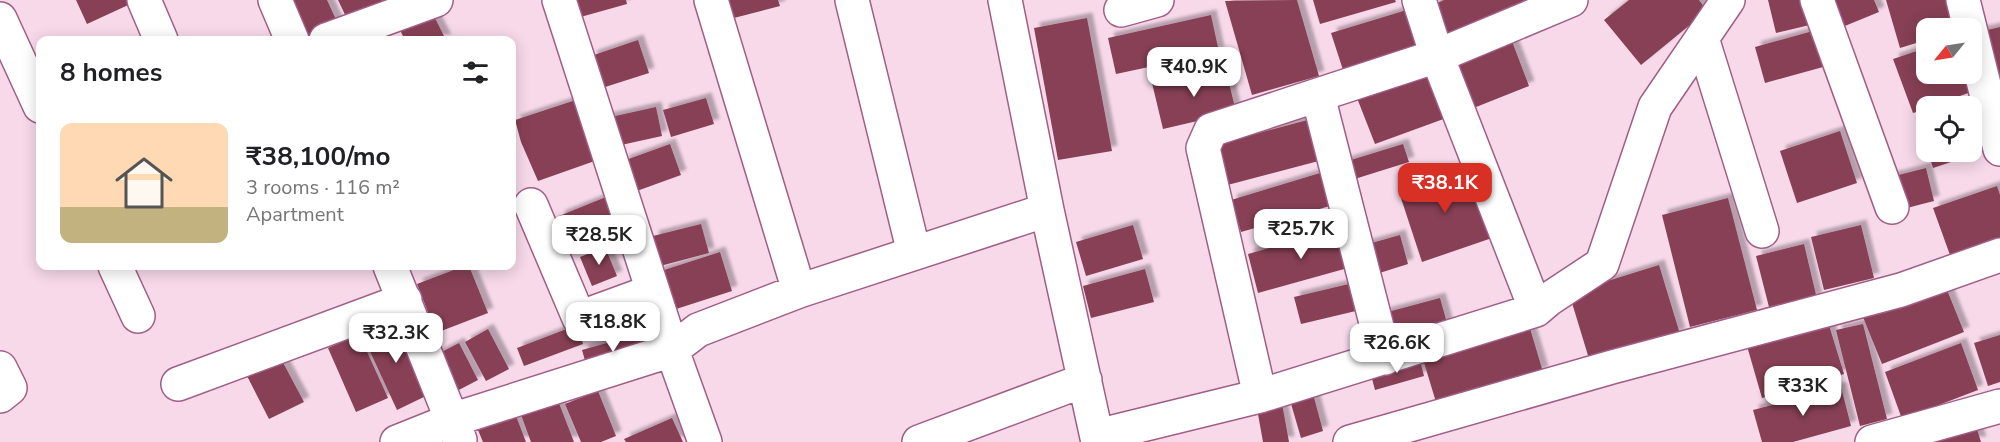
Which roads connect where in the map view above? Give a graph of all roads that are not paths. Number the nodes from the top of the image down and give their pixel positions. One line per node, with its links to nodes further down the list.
1 (144, 0): 16 (street)
2 (275, 0): 17 (street)
3 (436, 0): 18 (street)
4 (559, 0): 32 (street)
5 (711, 0): 33 (street)
6 (852, 0): 28 (street)
7 (1005, 0): 26 (street)
8 (1157, 0): 14 (street)
9 (1419, 0): 20 (street)
10 (1572, 0): 20 (street)
11 (1728, 0): 19 (street)
12 (1817, 0): 25 (street)
13 (1963, 0): 23 (street)
14 (1121, 9)
15 (0, 18): 22 (street)
16 (159, 36)
17 (290, 36)
18 (337, 36)
19 (1702, 38): 27 (street); 35 (street)
20 (1437, 56): 21 (street); 35 (street)
21 (1318, 96): 38 (street); 41 (street)
22 (36, 97)
23 (2000, 149)
24 (531, 205): 32 (street)
25 (1892, 207)
26 (1047, 210): 28 (street); 39 (street)
27 (1762, 231)
28 (914, 253): 33 (street)
29 (2000, 255): 43 (street)
30 (117, 270): 36 (street)
31 (392, 270): 34 (street)
32 (653, 291): 37 (street)
33 (799, 291): 37 (street)
34 (405, 300): 40 (street); 44 (street)
35 (1536, 310): 38 (street)
36 (138, 316)
37 (672, 350): 44 (street); 47 (street)
38 (1385, 358): 41 (street)
39 (1085, 380): 45 (street); 48 (street)
40 (178, 384)
41 (1260, 396): 45 (street)
42 (2000, 406): 50 (street)
43 (1447, 429): 49 (street)
44 (456, 431): 46 (street)
45 (1098, 439)
46 (397, 442)
47 (705, 442)
48 (919, 442)
49 (1350, 442)
50 (1872, 442)

